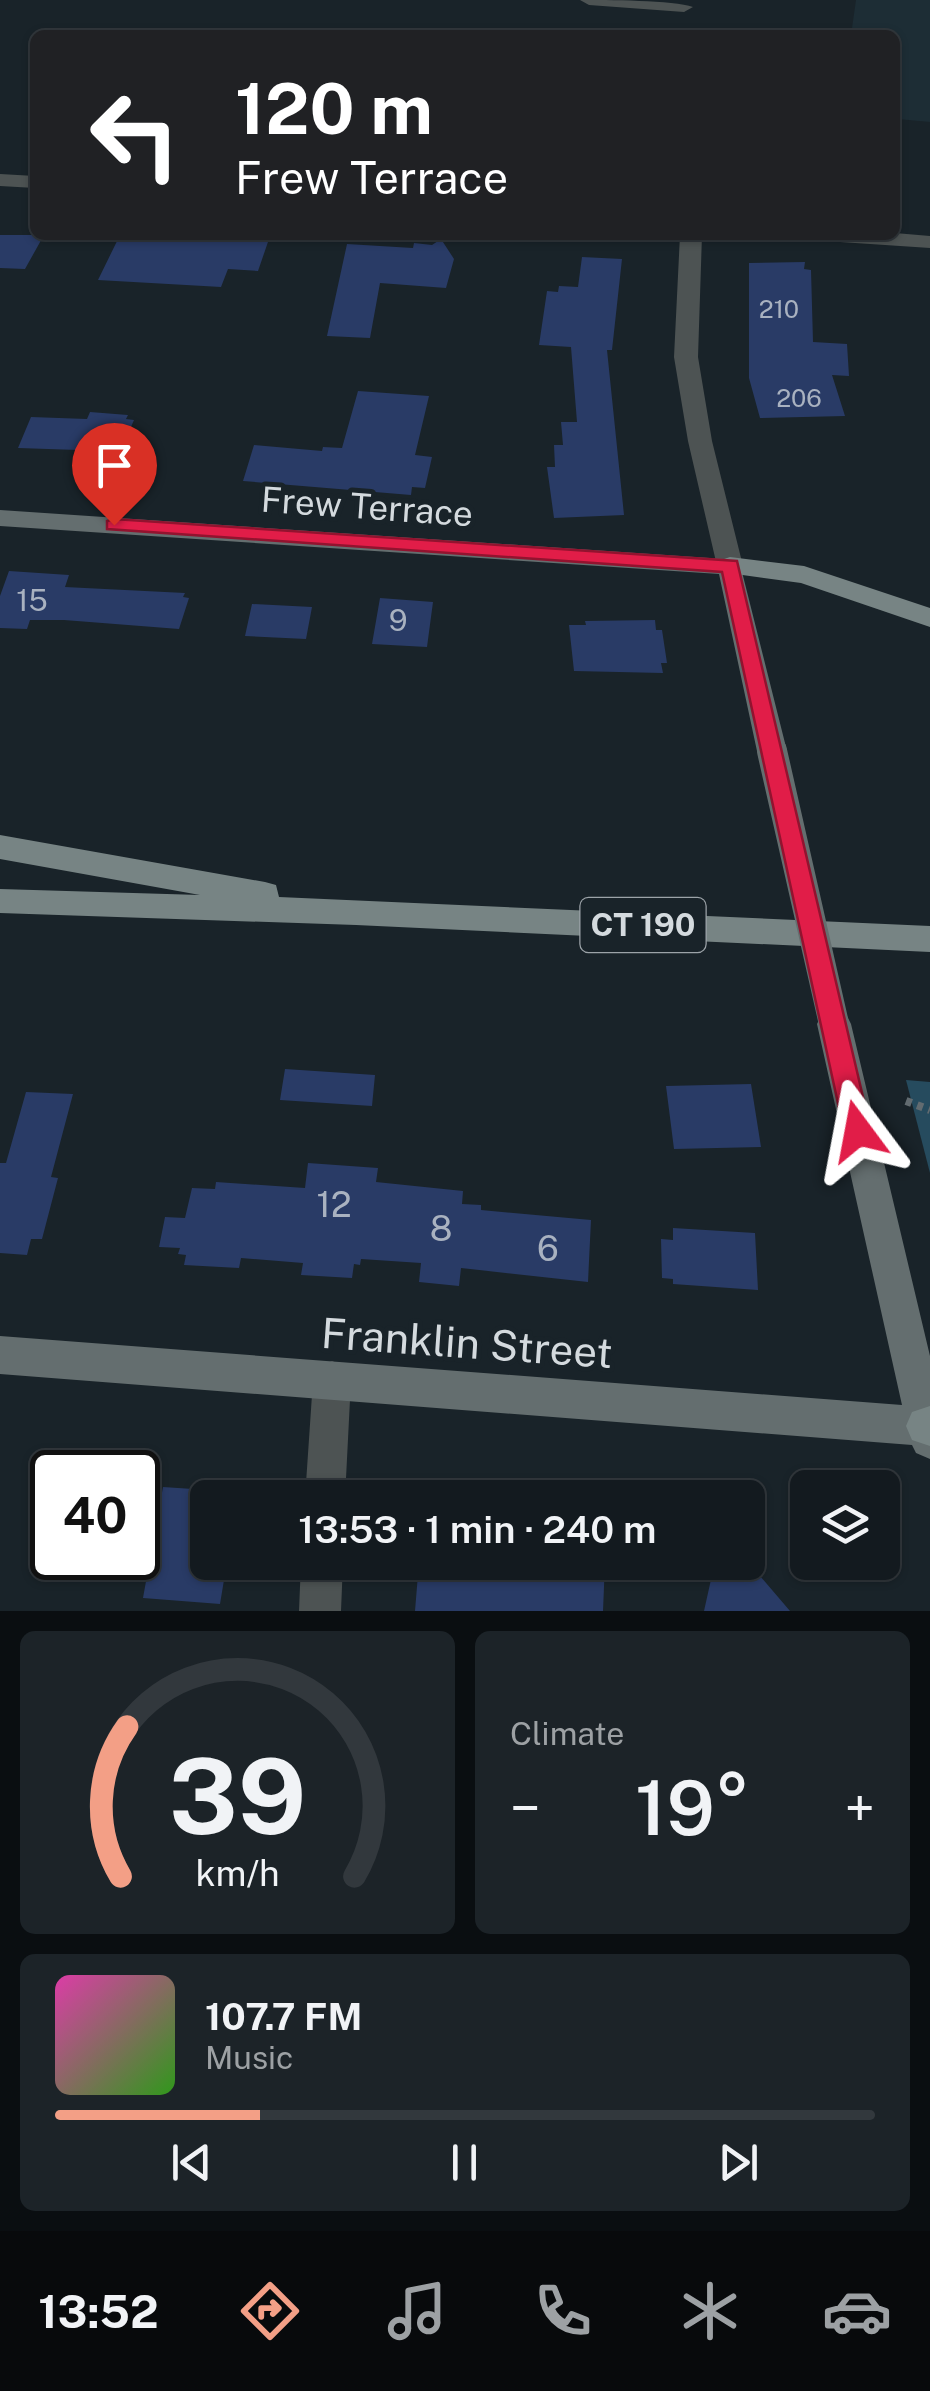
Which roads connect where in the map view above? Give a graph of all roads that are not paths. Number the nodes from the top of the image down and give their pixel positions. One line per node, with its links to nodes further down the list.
1 (589, 0): 2 (street)
2 (686, 10)
3 (0, 180): 4 (street)
4 (30, 182)
5 (691, 240): 9 (street)
6 (900, 240): 7 (street)
7 (930, 242)
8 (0, 518): 9 (main road, Frew Terrace)
9 (730, 566): 10 (main road); 17 (main road, bridge)
10 (930, 618)
11 (0, 846): 13 (main road, CT 190)
12 (0, 900): 13 (main road, CT 190)
13 (356, 912): 14 (main road, CT 190)
14 (930, 938)
15 (0, 1355): 16 (main road, Franklin Street)
16 (332, 1380): 17 (main road, Franklin Street); 18 (street)
17 (929, 1430)
18 (327, 1480)
19 (321, 1580): 20 (street)
20 (320, 1611)

